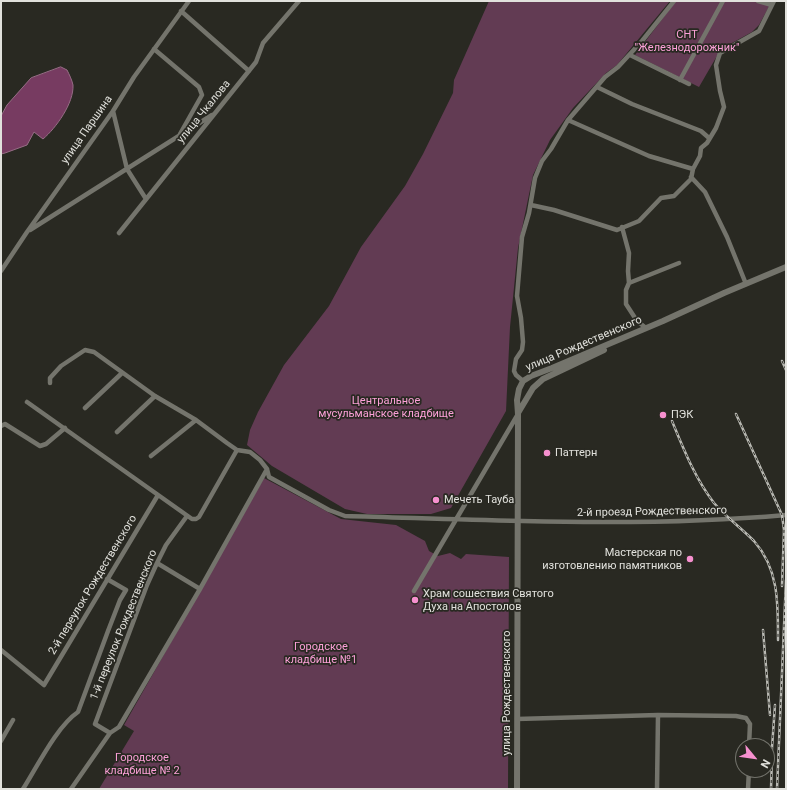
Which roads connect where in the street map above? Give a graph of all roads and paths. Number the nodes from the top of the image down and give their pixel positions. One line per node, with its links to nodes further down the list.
1 (189, 1): 7 (street, улица Паршина)
2 (300, 1): 10 (street, улица Чкалова)
3 (674, 1): 9 (street)
4 (723, 1): 11 (street)
5 (758, 1): 6 (street)
6 (773, 3): 18 (street)
7 (182, 11): 8 (street, улица Паршина); 10 (street)
8 (154, 49): 14 (street, улица Паршина); 17 (street)
9 (630, 55): 11 (street); 13 (street)
10 (249, 71): 15 (street, улица Чкалова)
11 (680, 80): 12 (street)
12 (689, 84)
13 (597, 87): 16 (street); 18 (street)
14 (113, 111): 19 (street); 25 (street, улица Паршина)
15 (215, 114): 17 (street); 22 (street, улица Чкалова)
16 (568, 120): 20 (street); 23 (street)
17 (179, 136): 19 (street)
18 (709, 138): 20 (street)
19 (127, 169): 22 (street); 25 (street)
20 (693, 169): 21 (street)
21 (691, 177): 24 (street); 31 (street)
22 (146, 199): 26 (street, улица Чкалова)
23 (531, 205): 24 (street); 36 (street)
24 (622, 228): 30 (street)
25 (27, 232): 29 (street, улица Паршина)
26 (119, 233)
27 (679, 263): 30 (street)
28 (786, 267): 31 (main road, улица Рождественского)
29 (1, 271)
30 (629, 283): 33 (street)
31 (746, 284): 32 (main road, улица Рождественского)
32 (663, 321): 33 (main road, улица Рождественского); 38 (main road)
33 (646, 328): 35 (main road, улица Рождественского)
34 (122, 373): 37 (street); 39 (street); 41 (street)
35 (531, 376): 36 (main road, улица Рождественского); 38 (main road)
36 (523, 381): 38 (main road); 42 (main road, улица Рождественского)
37 (50, 383)
38 (535, 386): 42 (main road)
39 (155, 396): 43 (street); 46 (street)
40 (27, 402): 45 (street)
41 (85, 408)
42 (518, 414): 53 (street); 54 (main road, улица Рождественского)
43 (196, 420): 47 (street); 48 (street)
44 (1, 426): 45 (street)
45 (65, 428): 50 (street)
46 (117, 432)
47 (237, 450): 49 (street); 52 (street)
48 (151, 456)
49 (267, 469): 53 (street, 2-й проезд Рождественского); 57 (street)
50 (158, 495): 52 (street); 56 (street, 2-й переулок Рождественского)
51 (786, 515): 54 (street, 2-й проезд Рождественского)
52 (187, 516): 55 (street, 1-й переулок Рождественского)
53 (455, 519): 54 (street, 2-й проезд Рождественского); 58 (street)
54 (517, 521): 61 (main road, улица Рождественского)
55 (157, 563): 57 (street); 63 (street, 1-й переулок Рождественского)
56 (107, 579): 59 (street, 2-й переулок Рождественского); 67 (street)
57 (200, 589): 63 (street)
58 (414, 591)
59 (1, 650)
60 (658, 715): 61 (street); 64 (street); 70 (street)
61 (517, 719): 69 (main road, улица Рождественского)
62 (13, 720): 65 (street)
63 (110, 733): 68 (street)
64 (749, 738)
65 (1, 741)
66 (749, 778): 71 (street)
67 (23, 789)
68 (71, 789)
69 (517, 789)
70 (657, 789)
71 (748, 789)

